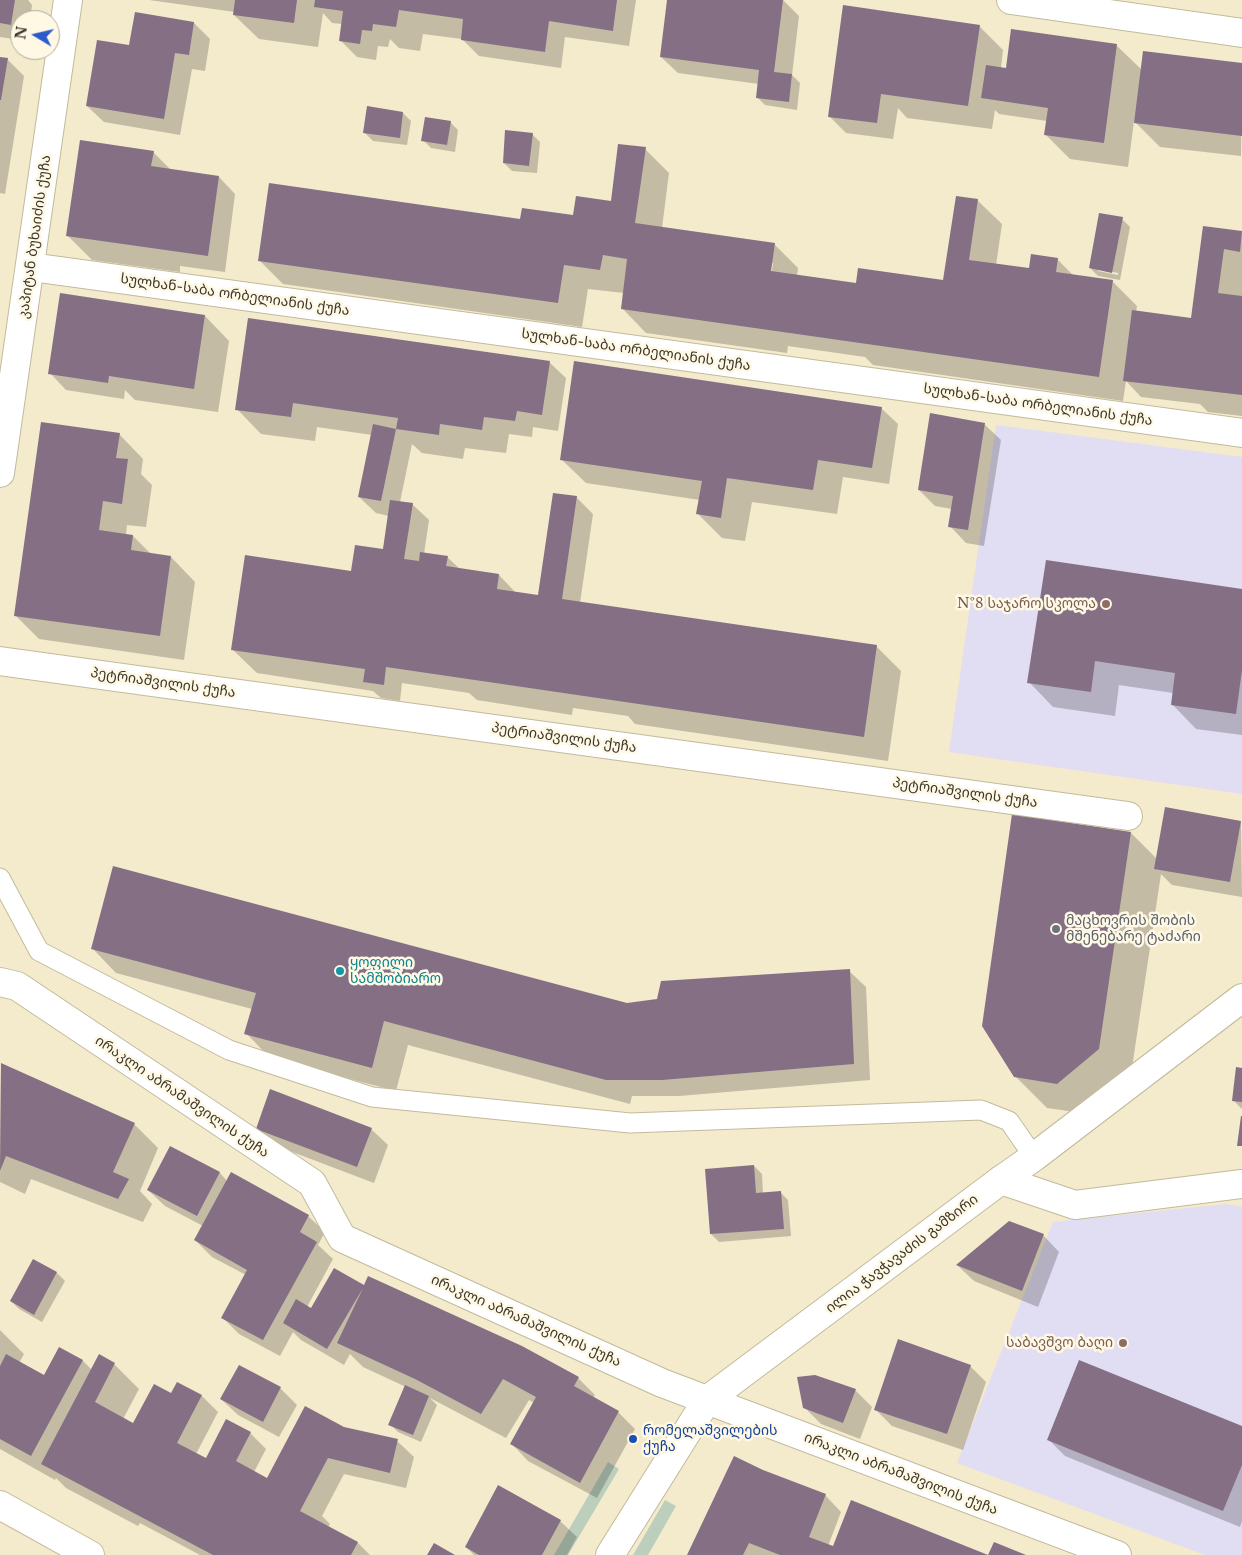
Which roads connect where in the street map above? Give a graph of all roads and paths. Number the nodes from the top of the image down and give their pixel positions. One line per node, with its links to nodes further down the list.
1 (68, 0): 4 (street, კაპიტან ბუხაიძის ქუჩა)
2 (1011, 0): 3 (street)
3 (1242, 33)
4 (31, 267): 5 (street, სულხან-საბა ორბელიანის ქუჩა); 6 (street, კაპიტან ბუხაიძის ქუჩა)
5 (1242, 433)
6 (0, 473)
7 (0, 661): 8 (street, პეტრიაშვილის ქუჩა)
8 (1128, 816)
9 (0, 878): 12 (lane)
10 (0, 982): 15 (street, ირაკლი აბრამაშვილის ქუჩა)
11 (1242, 998): 12 (street, ილია ჭავჭავაძის გამზირი)
12 (1034, 1158): 13 (street, ილია ჭავჭავაძის გამზირი)
13 (1001, 1180): 14 (street); 15 (street, ილია ჭავჭავაძის გამზირი)
14 (1242, 1184)
15 (707, 1400): 18 (street, ილია ჭავჭავაძის გამზირი); 19 (street, ირაკლი აბრამაშვილის ქუჩა)
16 (0, 1504): 17 (street)
17 (90, 1555)
18 (610, 1555)
19 (1117, 1555)

